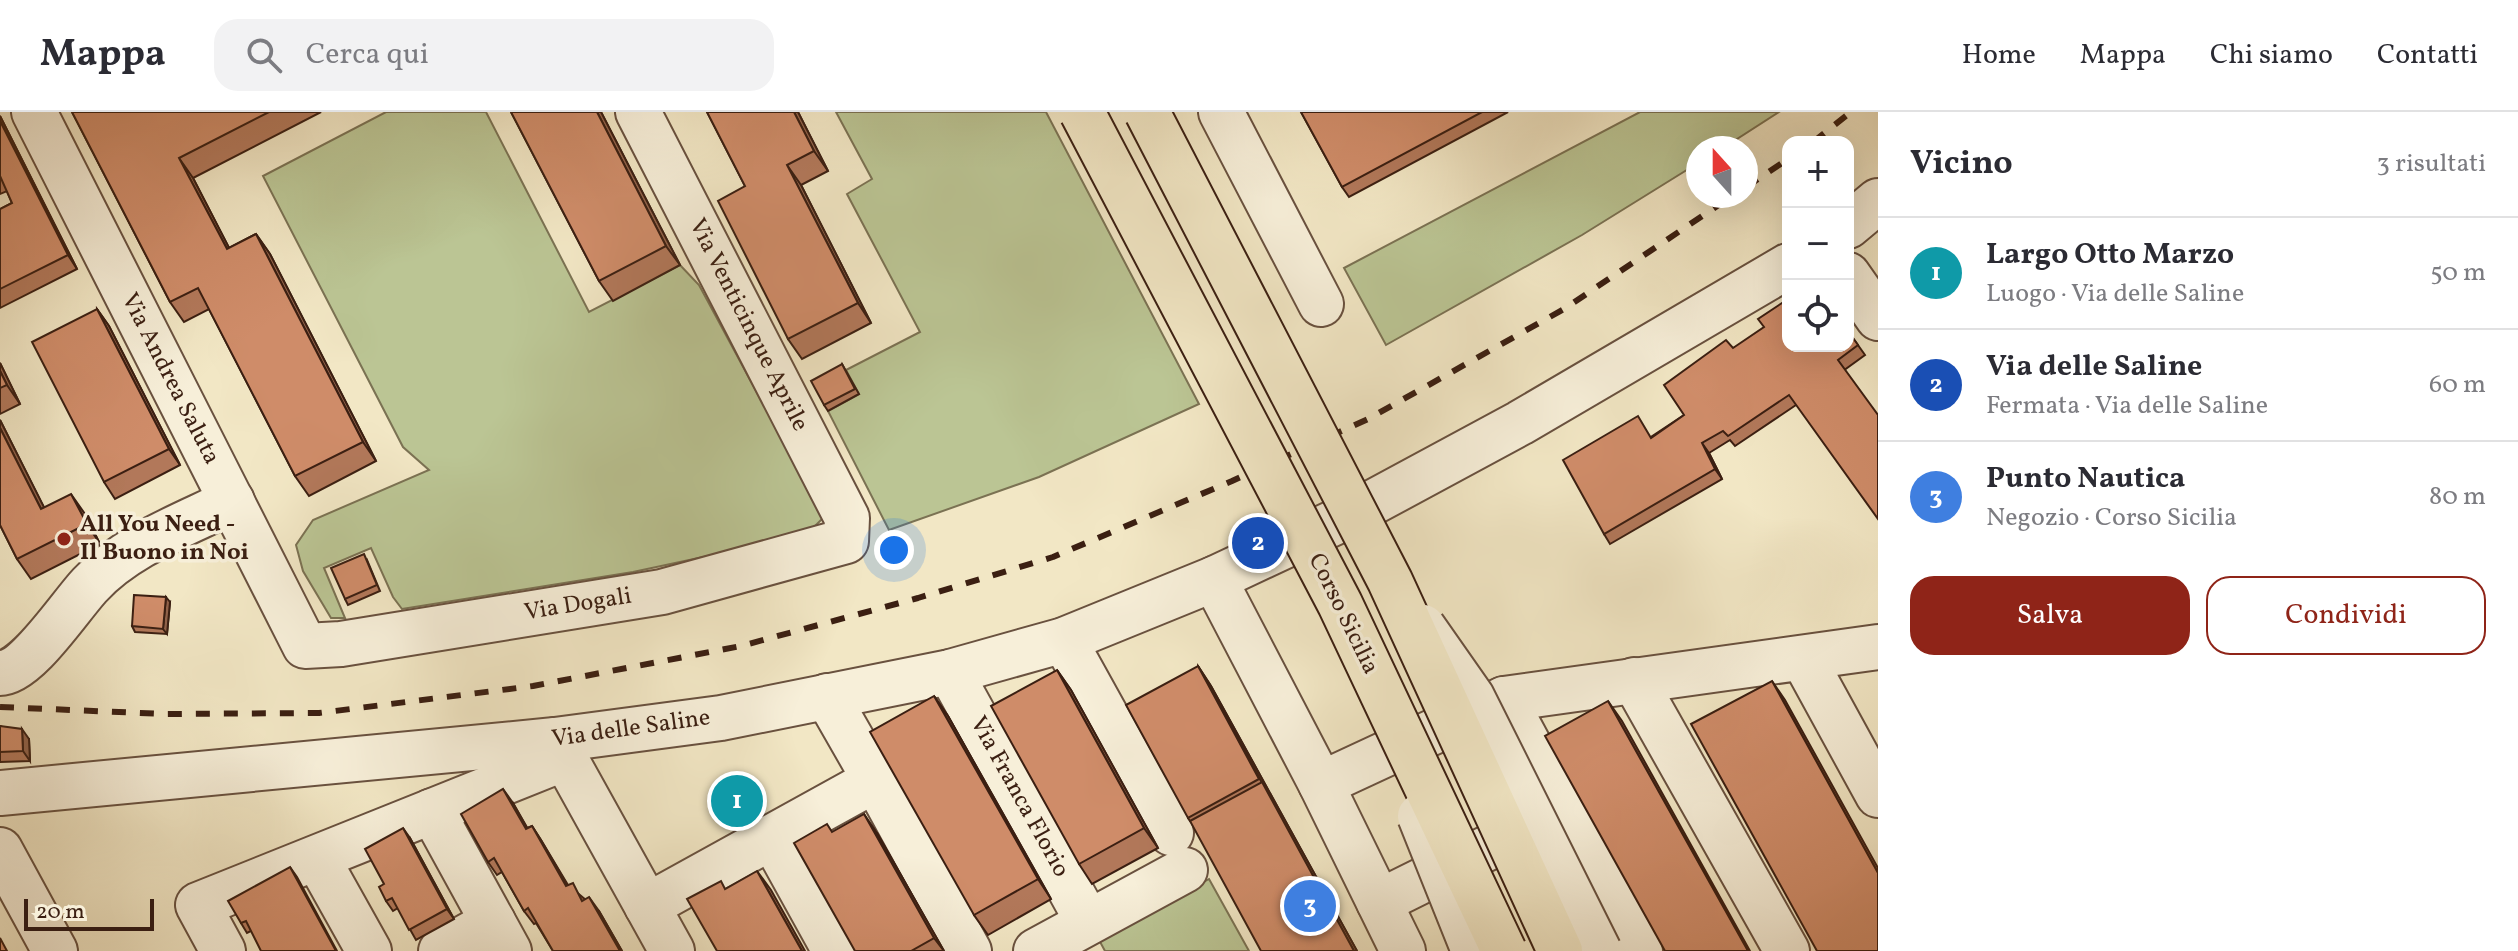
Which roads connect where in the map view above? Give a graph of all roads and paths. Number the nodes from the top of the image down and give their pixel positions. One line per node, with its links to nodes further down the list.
1 (34, 112): 12 (street, Via Andrea Saluta)
2 (638, 112): 13 (street, Via Venticinque Aprile)
3 (1082, 112): 16 (main road, Corso Sicilia, bridge)
4 (1147, 112): 15 (main road, bridge)
5 (1221, 112): 10 (street)
6 (1878, 201): 7 (street)
7 (1854, 221)
8 (1782, 270): 14 (street, Via delle Saline)
9 (1851, 280): 11 (street)
10 (1321, 304)
11 (1878, 318)
12 (232, 501): 18 (street, Via Andrea Saluta); 22 (street)
13 (846, 541): 18 (street, Via Dogali)
14 (1214, 579): 17 (street, Via delle Saline); 28 (street)
15 (1390, 581): 53 (main road, bridge); 54 (street, bridge)
16 (1340, 604): 50 (street, bridge); 51 (main road, Corso Sicilia, bridge)
17 (1064, 640): 21 (street, Via delle Saline); 39 (street)
18 (305, 646)
19 (1878, 647): 20 (street)
20 (1803, 658): 23 (street); 30 (street)
21 (950, 672): 24 (street, Via delle Saline); 39 (street, Via Franca Florio)
22 (4, 673)
23 (1634, 680): 25 (street); 56 (street)
24 (827, 696): 26 (street, Via delle Saline); 27 (street)
25 (1504, 699): 28 (street); 31 (street)
26 (560, 749): 29 (street, Via delle Saline); 32 (street); 37 (street)
27 (875, 780): 34 (street); 47 (street)
28 (1321, 784): 36 (street)
29 (0, 793)
30 (1878, 795)
31 (1564, 810): 36 (street); 38 (street)
32 (432, 811): 35 (street); 40 (street)
33 (0, 850): 41 (street)
34 (782, 855): 37 (street); 46 (street)
35 (317, 858): 42 (street); 43 (street)
36 (1379, 902): 49 (street)
37 (647, 906): 45 (street)
38 (1617, 909): 52 (street); 55 (street)
39 (1082, 935): 48 (street)
40 (501, 937): 44 (street)
41 (55, 951)
42 (223, 951)
43 (369, 951)
44 (441, 951)
45 (672, 951)
46 (835, 951)
47 (969, 951)
48 (1036, 951)
49 (1403, 951)
50 (1474, 951)
51 (1504, 951)
52 (1532, 951)
53 (1560, 951)
54 (1599, 951)
55 (1640, 951)
56 (1787, 951)

